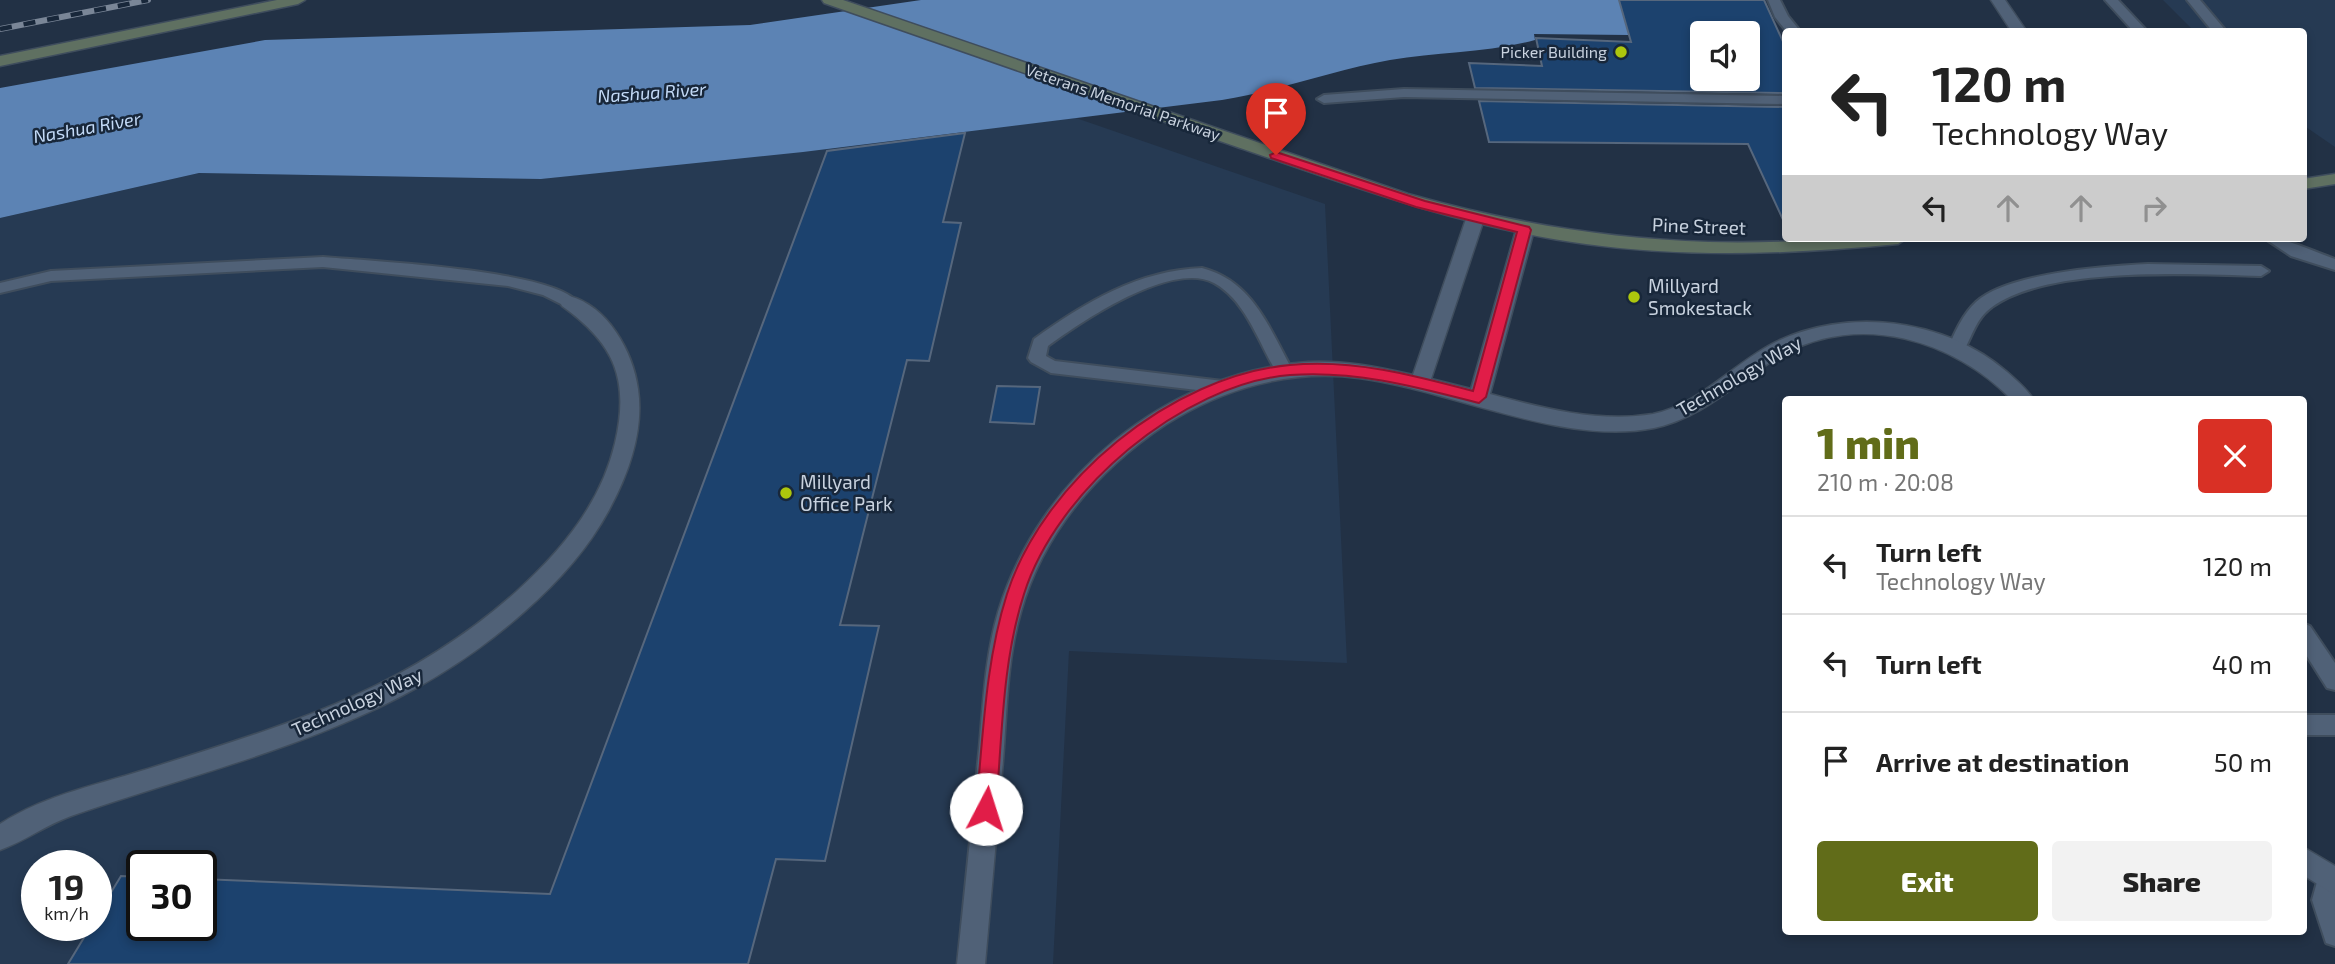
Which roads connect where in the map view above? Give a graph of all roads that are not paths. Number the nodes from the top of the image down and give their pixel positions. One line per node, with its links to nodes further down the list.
1 (298, 0): 11 (main road)
2 (829, 0): 16 (main road, Veterans Memorial Parkway)
3 (1774, 0): 7 (lane)
4 (1998, 0): 8 (street)
5 (2111, 0): 9 (lane)
6 (2193, 0): 10 (lane)
7 (1792, 28)
8 (2017, 28)
9 (2138, 28)
10 (2218, 28)
11 (0, 61)
12 (1324, 99): 13 (lane)
13 (1782, 100)
14 (2335, 179): 15 (main road)
15 (2307, 183)
16 (1475, 219): 17 (main road, Veterans Memorial Parkway); 27 (street)
17 (1499, 225): 18 (main road, Pine Street)
18 (1525, 230): 19 (main road, Pine Street); 30 (street)
19 (1858, 242)
20 (2279, 242): 21 (lane)
21 (2335, 265)
22 (2261, 271): 25 (lane)
23 (0, 288): 24 (lane)
24 (569, 302): 35 (street, Technology Way)
25 (1957, 348): 29 (street, Technology Way); 30 (street, Technology Way)
26 (1284, 371): 27 (street, Technology Way); 28 (street, Technology Way); 28 (lane)
27 (1420, 382): 30 (street, Technology Way)
28 (1223, 387): 39 (street, Technology Way)
29 (2020, 396)
30 (1479, 397)
31 (2307, 638): 32 (lane)
32 (2335, 681)
33 (2307, 724): 34 (lane)
34 (2335, 726)
35 (0, 838)
36 (2307, 862): 37 (street)
37 (2332, 881): 38 (lane)
38 (2335, 934)
39 (971, 964)

